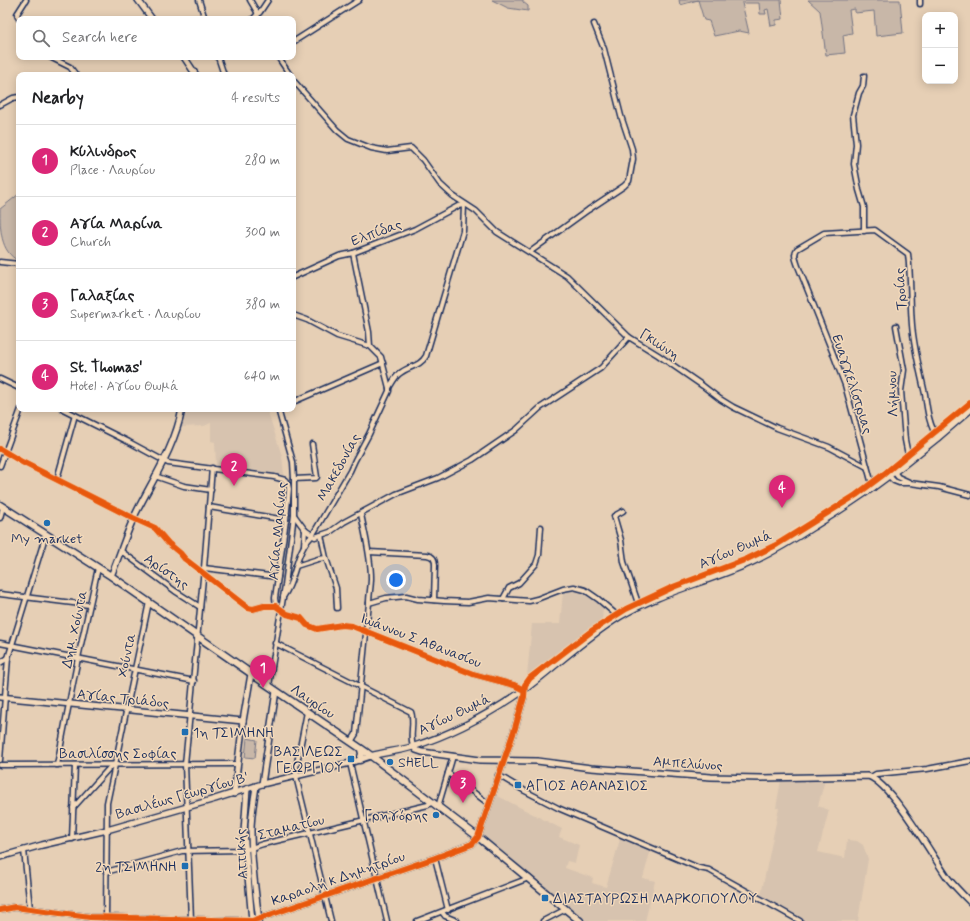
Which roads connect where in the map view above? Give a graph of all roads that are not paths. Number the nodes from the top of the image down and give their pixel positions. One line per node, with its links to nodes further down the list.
1 (26, 0): 7 (street)
2 (138, 0): 8 (street)
3 (199, 0): 9 (street)
4 (250, 0): 10 (street)
5 (268, 0): 11 (street)
6 (359, 0): 13 (street)
7 (18, 16)
8 (150, 16)
9 (204, 16)
10 (257, 16)
11 (258, 16)
12 (594, 24): 28 (street)
13 (296, 40)
14 (56, 60): 18 (street)
15 (186, 60): 19 (street)
16 (220, 60): 20 (street)
17 (280, 60): 21 (street)
18 (74, 72)
19 (194, 72)
20 (223, 72)
21 (288, 72)
22 (864, 76): 27 (street)
23 (296, 83): 26 (street, Γκιώνη)
24 (16, 98): 25 (street)
25 (0, 105)
26 (464, 205): 28 (street, Γκιώνη); 29 (street, Ελπίδας); 41 (street, Μακεδονίας)
27 (864, 230): 33 (street, Τροίας); 49 (street, Τροίας)
28 (530, 252): 36 (street, Γκιώνη)
29 (353, 253): 32 (street, Ελπίδας); 37 (street)
30 (0, 262): 31 (street)
31 (16, 264)
32 (296, 276)
33 (807, 289): 56 (street, Ευαγγελίστριας)
34 (296, 316): 37 (street)
35 (896, 326): 53 (street, Λήμνου)
36 (629, 337): 56 (street, Γκιώνη); 68 (street)
37 (370, 346): 38 (street)
38 (383, 363): 41 (street); 42 (street)
39 (0, 379): 40 (street)
40 (16, 387)
41 (389, 388): 77 (street, Μακεδονίας)
42 (296, 401)
43 (970, 410): 49 (main road, Αγίου Θωμά)
44 (20, 412): 52 (street)
45 (69, 412): 48 (street)
46 (181, 412): 54 (street)
47 (279, 412): 61 (street, Αγίας Μαρίνας)
48 (75, 415): 54 (street); 60 (street)
49 (938, 438): 53 (main road, Αγίου Θωμά)
50 (312, 444): 61 (street)
51 (0, 449): 52 (street)
52 (5, 453): 55 (street); 60 (street)
53 (909, 460): 58 (main road, Αγίου Θωμά)
54 (163, 461): 57 (street); 59 (street)
55 (0, 466)
56 (867, 467): 62 (street, Ευαγγελίστριας)
57 (212, 468): 63 (street); 72 (street)
58 (892, 474): 62 (main road, Αγίου Θωμά); 64 (street)
59 (155, 476): 63 (street); 71 (street)
60 (57, 479): 71 (street)
61 (294, 479): 69 (street, Αγίας Μαρίνας)
62 (873, 488): 97 (main road, Αγίου Θωμά)
63 (211, 490): 66 (street)
64 (970, 495)
65 (2, 506): 70 (street); 75 (main road, Λαυρίου)
66 (209, 507): 72 (street); 84 (street)
67 (623, 511): 97 (street)
68 (361, 514): 76 (street); 80 (street)
69 (294, 515): 74 (street); 89 (street, Αγίας Μαρίνας)
70 (0, 518)
71 (133, 518): 79 (street); 85 (street)
72 (286, 520): 87 (street)
73 (541, 527): 91 (street)
74 (305, 530): 77 (street); 78 (street)
75 (46, 534): 83 (main road, Λαυρίου); 90 (street)
76 (321, 535): 77 (street); 81 (street)
77 (312, 536): 78 (street, Μακεδονίας)
78 (304, 545): 82 (street, Μακεδονίας)
79 (121, 552): 86 (street); 98 (street, Αρίστης)
80 (369, 552): 92 (street); 94 (street)
81 (326, 558): 82 (street); 99 (street)
82 (296, 566): 89 (street, Μακεδονίας)
83 (98, 568): 86 (main road, Λαυρίου); 95 (street, Δημ. Χούντα)
84 (204, 568): 85 (street); 87 (street)
85 (204, 574): 96 (street); 98 (street)
86 (111, 576): 93 (main road, Λαυρίου)
87 (278, 577): 96 (street)
88 (0, 594): 90 (street)
89 (283, 597): 100 (street, Αγίας Μαρίνας)
90 (27, 598): 95 (street); 106 (street)
91 (503, 599): 92 (street); 101 (street)
92 (434, 600): 94 (street)
93 (148, 602): 103 (main road, Λαυρίου); 110 (street, Χούντα)
94 (369, 603): 102 (street)
95 (89, 605): 108 (street, Δημ. Χούντα)
96 (276, 606): 100 (street, Ιωάννου Σ Αθανασίου)
97 (639, 606): 101 (main road, Αγίου Θωμά)
98 (200, 607): 103 (street)
99 (337, 608)
100 (281, 609): 102 (street, Ιωάννου Σ Αθανασίου); 105 (street, Αγίας Μαρίνας)
101 (619, 617): 115 (main road, Αγίου Θωμά)
102 (366, 633): 114 (street); 115 (street, Ιωάννου Σ Αθανασίου)
103 (198, 637): 111 (main road, Λαυρίου); 112 (street)
104 (0, 643): 106 (street)
105 (275, 643): 113 (street, Αγίας Μαρίνας); 114 (street)
106 (13, 645): 107 (street); 108 (street)
107 (8, 658): 109 (street); 117 (street)
108 (78, 658): 110 (street); 118 (street, Δημ. Χούντα)
109 (0, 664)
110 (134, 669): 112 (street); 119 (street, Χούντα)
111 (251, 674): 113 (main road, Λαυρίου); 122 (street)
112 (194, 681): 121 (street)
113 (269, 686): 116 (main road, Λαυρίου)
114 (360, 686): 124 (street); 125 (street)
115 (524, 690): 125 (main road, Αγίου Θωμά); 131 (street)
116 (276, 691): 120 (main road, Λαυρίου); 144 (street)
117 (2, 698): 118 (street, Αγίας Τριάδος); 123 (street)
118 (70, 704): 119 (street, Αγίας Τριάδος); 137 (street, Δημ. Χούντα)
119 (126, 710): 121 (street, Αγίας Τριάδος); 139 (street, Χούντα)
120 (306, 712): 124 (main road, Λαυρίου); 142 (street)
121 (190, 716): 122 (street, Αγίας Τριάδος); 134 (street)
122 (243, 721): 135 (street)
123 (1, 732): 129 (street)
124 (351, 742): 126 (main road, Λαυρίου)
125 (413, 746): 127 (main road, Αγίου Θωμά); 128 (street)
126 (361, 749): 127 (main road, Λαυρίου); 130 (main road)
127 (371, 756): 130 (street, Βασιλέως Γεωργίου Β'); 148 (main road, Λαυρίου)
128 (453, 756): 131 (street, Αμπελώνος); 140 (street)
129 (0, 760)
130 (360, 760): 133 (street, Βασιλέως Γεωργίου Β')
131 (503, 760): 141 (street); 143 (street, Αμπελώνος)
132 (970, 762): 143 (street)
133 (350, 763): 142 (street, Βασιλέως Γεωργίου Β'); 153 (street)
134 (185, 764): 135 (street, Βασιλίσσης Σοφίας); 139 (street, Βασιλίσσης Σοφίας); 150 (street)
135 (237, 764): 147 (street)
136 (0, 765): 137 (street, Βασιλίσσης Σοφίας)
137 (57, 765): 138 (street, Βασιλίσσης Σοφίας)
138 (75, 765): 139 (street, Βασιλίσσης Σοφίας); 152 (street)
139 (114, 765): 152 (street); 154 (street, Χούντα)
140 (448, 773): 149 (street); 151 (street)
141 (498, 775): 149 (street); 186 (street)
142 (296, 776): 144 (street, Βασιλέως Γεωργίου Β'); 155 (street)
143 (872, 777): 168 (street)
144 (262, 784): 145 (street, Βασιλέως Γεωργίου Β')
145 (256, 786): 146 (street, Βασιλέως Γεωργίου Β'); 158 (street, Αττικής)
146 (247, 789): 147 (street, Βασιλέως Γεωργίου Β'); 160 (street, Αττικής)
147 (234, 794): 150 (street, Βασιλέως Γεωργίου Β')
148 (431, 802): 151 (main road, Λαυρίου); 153 (street, Σταματίου)
149 (489, 804): 156 (street)
150 (187, 807): 154 (street, Βασιλέως Γεωργίου Β'); 161 (street)
151 (438, 807): 156 (main road, Λαυρίου)
152 (73, 808): 157 (street)
153 (363, 821): 155 (street, Σταματίου); 165 (street)
154 (106, 830): 157 (street, Βασιλέως Γεωργίου Β'); 164 (street, Χούντα)
155 (310, 833): 158 (street, Σταματίου); 167 (street)
156 (478, 837): 163 (street, Καραολή κ Δημητρίου); 166 (main road, Λαυρίου)
157 (72, 839): 159 (street, Βασιλέως Γεωργίου Β')
158 (252, 848): 160 (street, Σταματίου); 178 (street, Αττικής)
159 (24, 850): 162 (street, Βασιλέως Γεωργίου Β'); 169 (street)
160 (245, 850): 161 (street, Σταματίου); 179 (street, Αττικής)
161 (188, 851): 164 (street, Σταματίου); 177 (street)
162 (0, 857)
163 (435, 858): 165 (street, Καραολή κ Δημητρίου); 172 (street)
164 (106, 872): 175 (street, Χούντα)
165 (377, 877): 167 (street, Καραολή κ Δημητρίου); 181 (street)
166 (529, 878): 170 (main road, Λαυρίου); 172 (street)
167 (325, 896): 178 (street, Καραολή κ Δημητρίου); 180 (street)
168 (970, 902)
169 (30, 909): 171 (street, Καραολή κ Δημητρίου); 174 (street, Καραολή κ Δημητρίου)
170 (566, 909): 184 (street); 185 (main road, Λαυρίου)
171 (0, 910)
172 (448, 910): 173 (street)
173 (442, 912): 182 (street); 183 (street)
174 (90, 919): 175 (street, Καραολή κ Δημητρίου)
175 (106, 919): 176 (street, Καραολή κ Δημητρίου)
176 (172, 920): 177 (street, Καραολή κ Δημητρίου)
177 (191, 920): 179 (street, Καραολή κ Δημητρίου)
178 (259, 920): 179 (street, Καραολή κ Δημητρίου)
179 (252, 921)
180 (331, 921)
181 (387, 921)
182 (416, 921)
183 (457, 921)
184 (543, 921)
185 (580, 921)
186 (800, 921)

